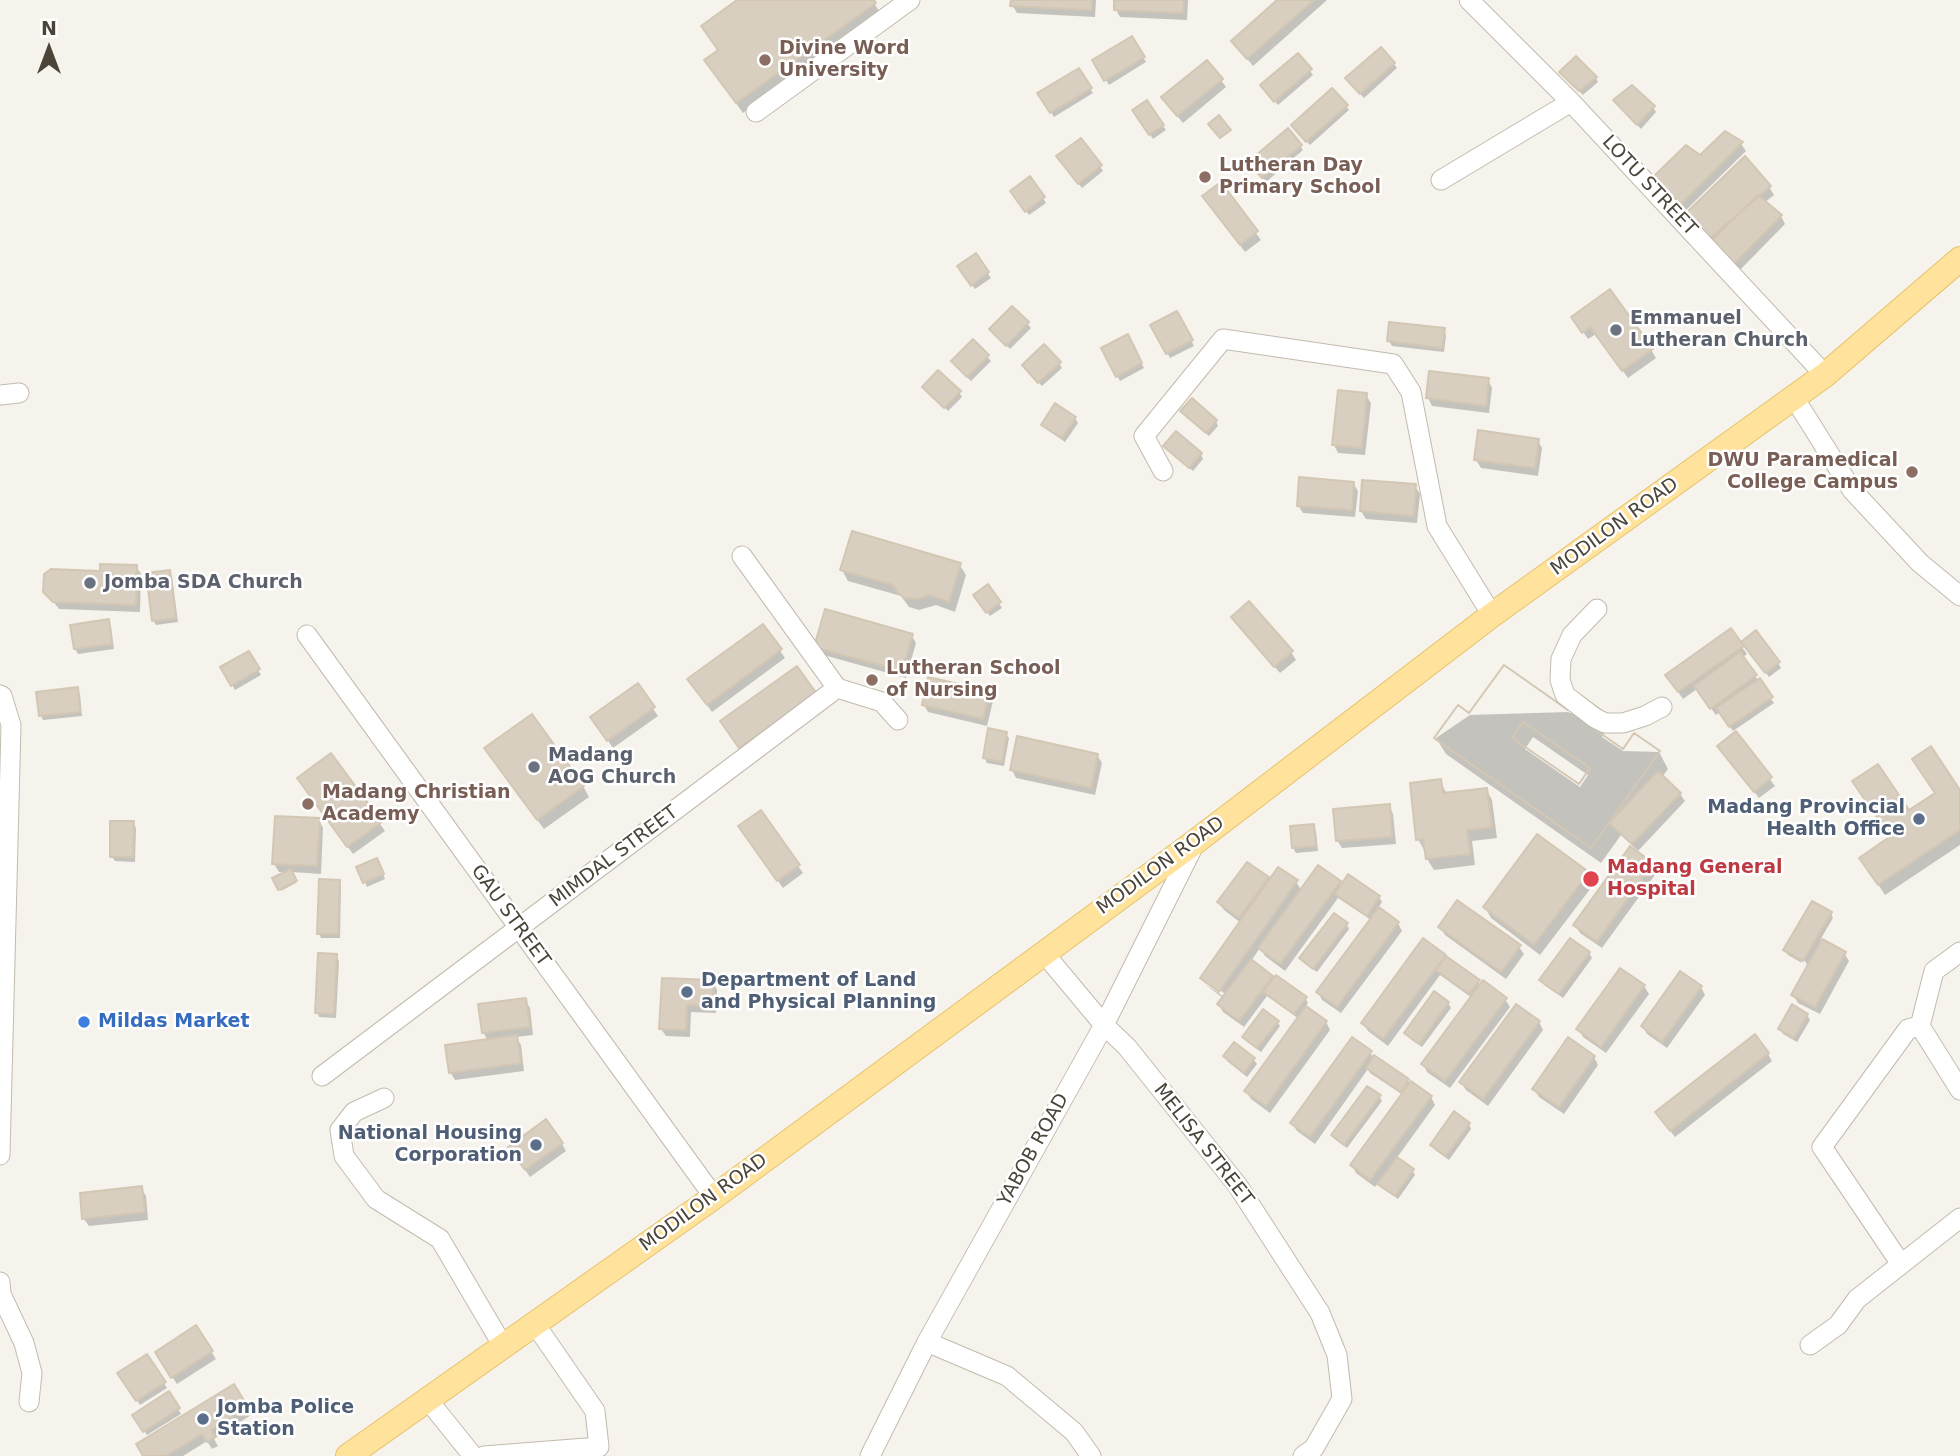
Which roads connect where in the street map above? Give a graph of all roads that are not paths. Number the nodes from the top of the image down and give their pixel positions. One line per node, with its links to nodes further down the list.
1 (910, 0): 4 (street)
2 (1469, 0): 3 (street, LOTU STREET)
3 (1571, 102): 5 (street); 7 (street, LOTU STREET)
4 (756, 112)
5 (1440, 180)
6 (1960, 259): 7 (main road, MODILON ROAD)
7 (1825, 375): 8 (main road, MODILON ROAD)
8 (1793, 396): 11 (street); 13 (main road, MODILON ROAD)
9 (1163, 471): 13 (street)
10 (742, 556): 15 (street)
11 (1960, 596)
12 (1597, 609): 17 (street)
13 (1492, 615): 19 (main road, MODILON ROAD)
14 (307, 635): 20 (street, GAU STREET)
15 (837, 688): 18 (street); 20 (street, MIMDAL STREET)
16 (0, 695): 28 (street)
17 (1662, 706)
18 (898, 720)
19 (1195, 842): 21 (main road, MODILON ROAD); 23 (street, YABOB ROAD)
20 (519, 928): 25 (street, MIMDAL STREET); 30 (street, GAU STREET)
21 (1043, 952): 23 (street, MELISA STREET); 30 (main road, MODILON ROAD)
22 (1960, 952): 24 (street)
23 (1104, 1025): 35 (street, YABOB ROAD); 45 (street, MELISA STREET)
24 (1920, 1026): 26 (street); 32 (street)
25 (323, 1076)
26 (1960, 1090)
27 (384, 1098): 37 (street)
28 (0, 1132): 29 (street)
29 (0, 1155)
30 (714, 1197): 34 (main road, MODILON ROAD)
31 (1960, 1218): 32 (street)
32 (1901, 1264): 36 (street)
33 (0, 1282): 39 (street)
34 (535, 1324): 37 (main road, MODILON ROAD); 42 (street)
35 (927, 1342): 43 (street, YABOB ROAD); 44 (street)
36 (1810, 1345)
37 (503, 1346): 38 (main road, MODILON ROAD)
38 (428, 1400): 40 (main road, MODILON ROAD); 41 (street)
39 (29, 1402)
40 (348, 1456)
41 (473, 1456)
42 (484, 1456)
43 (870, 1456)
44 (1091, 1456)
45 (1303, 1456)

